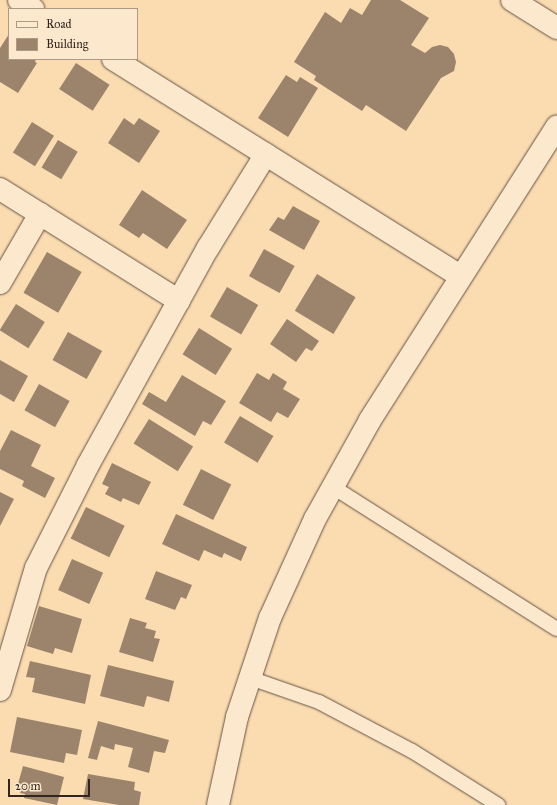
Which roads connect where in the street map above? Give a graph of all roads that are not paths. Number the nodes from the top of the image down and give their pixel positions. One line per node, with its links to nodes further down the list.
1 (19, 0): 3 (street)
2 (512, 0): 4 (street)
3 (31, 8)
4 (557, 28)
5 (115, 60): 7 (street)
6 (557, 127): 10 (street)
7 (266, 154): 10 (street); 12 (street)
8 (0, 189): 9 (street)
9 (40, 214): 11 (street); 12 (street)
10 (460, 276): 13 (street)
11 (0, 283)
12 (179, 301): 16 (street)
13 (333, 487): 14 (lane); 15 (street)
14 (557, 629)
15 (250, 678): 17 (street); 18 (lane)
16 (0, 690)
17 (218, 805)
18 (498, 805)

